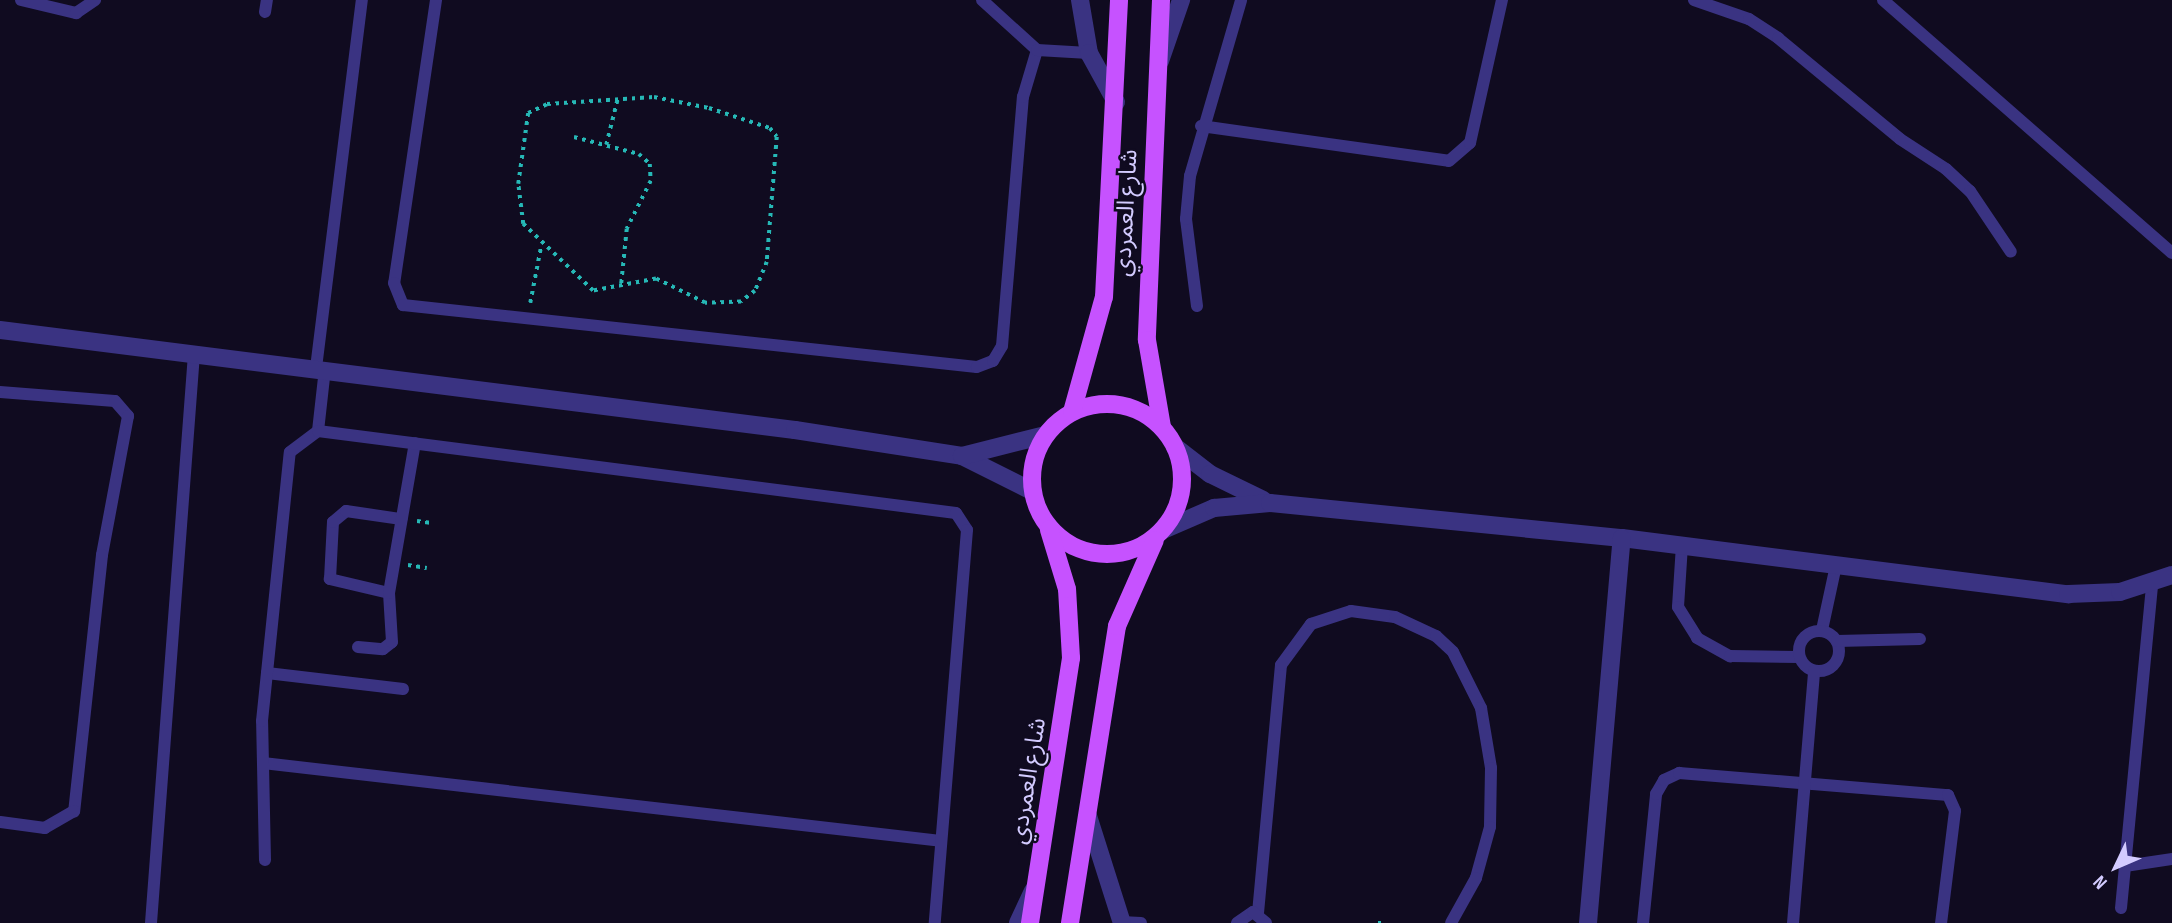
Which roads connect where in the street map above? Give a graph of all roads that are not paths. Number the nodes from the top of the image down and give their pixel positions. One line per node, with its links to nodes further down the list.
1 (21, 0): 2 (lane)
2 (95, 0)
3 (362, 0): 24 (lane)
4 (436, 0): 14 (lane)
5 (982, 0): 14 (lane)
6 (1080, 0): 15 (street)
7 (1119, 0): 17 (main road, شارع العمردي)
8 (1161, 0): 16 (main road, شارع العمردي)
9 (1181, 0): 16 (street)
10 (1241, 0): 18 (lane)
11 (1502, 0): 18 (lane)
12 (1694, 0): 19 (lane)
13 (1883, 0): 20 (lane)
14 (1037, 50): 15 (lane)
15 (1089, 53): 17 (street)
16 (1157, 71): 27 (main road, شارع العمردي)
17 (1116, 102): 26 (main road, شارع العمردي)
18 (1201, 126): 21 (lane)
19 (2011, 251)
20 (2172, 253)
21 (1197, 306)
22 (0, 330): 23 (street)
23 (194, 354): 24 (street); 63 (lane)
24 (320, 369): 28 (lane); 32 (street)
25 (0, 392): 55 (lane)
26 (1072, 412): 27 (main road); 29 (main road)
27 (1162, 427): 31 (main road)
28 (318, 431): 30 (lane); 50 (lane)
29 (1045, 435): 32 (street); 33 (main road)
30 (415, 443): 35 (lane); 56 (lane)
31 (1175, 447): 34 (street); 37 (main road)
32 (962, 456): 33 (street)
33 (1032, 491): 36 (main road)
34 (1270, 503): 37 (street); 38 (street)
35 (401, 519): 43 (lane); 43 (lane)
36 (1046, 524): 37 (main road); 60 (main road, شارع العمردي)
37 (1161, 532): 54 (main road)
38 (1622, 538): 39 (street); 72 (street)
39 (1682, 545): 40 (street); 48 (lane)
40 (1836, 565): 42 (street); 44 (lane)
41 (2172, 575): 42 (street)
42 (2152, 585): 59 (lane)
43 (389, 593): 47 (lane)
44 (1822, 630): 46 (lane); 48 (lane)
45 (1920, 639): 46 (lane)
46 (1837, 641): 49 (lane)
47 (358, 647)
48 (1799, 657): 49 (lane)
49 (1814, 671): 53 (lane)
50 (267, 673): 51 (lane); 52 (lane)
51 (402, 689)
52 (263, 762): 56 (lane); 58 (lane)
53 (1805, 782): 73 (lane); 74 (lane); 75 (lane)
54 (1088, 816): 67 (main road); 68 (street)
55 (0, 822)
56 (942, 841): 64 (lane)
57 (2172, 859): 59 (lane)
58 (265, 860)
59 (2125, 866): 61 (lane)
60 (1036, 884): 65 (street); 66 (main road, شارع العمردي)
61 (2121, 908)
62 (1262, 918): 70 (lane); 71 (lane)
63 (151, 923)
64 (935, 923)
65 (1018, 923)
66 (1030, 923)
67 (1070, 923)
68 (1122, 923): 69 (lane)
69 (1141, 923)
70 (1237, 923)
71 (1451, 923)
72 (1588, 923)
73 (1643, 923)
74 (1793, 923)
75 (1941, 923)

